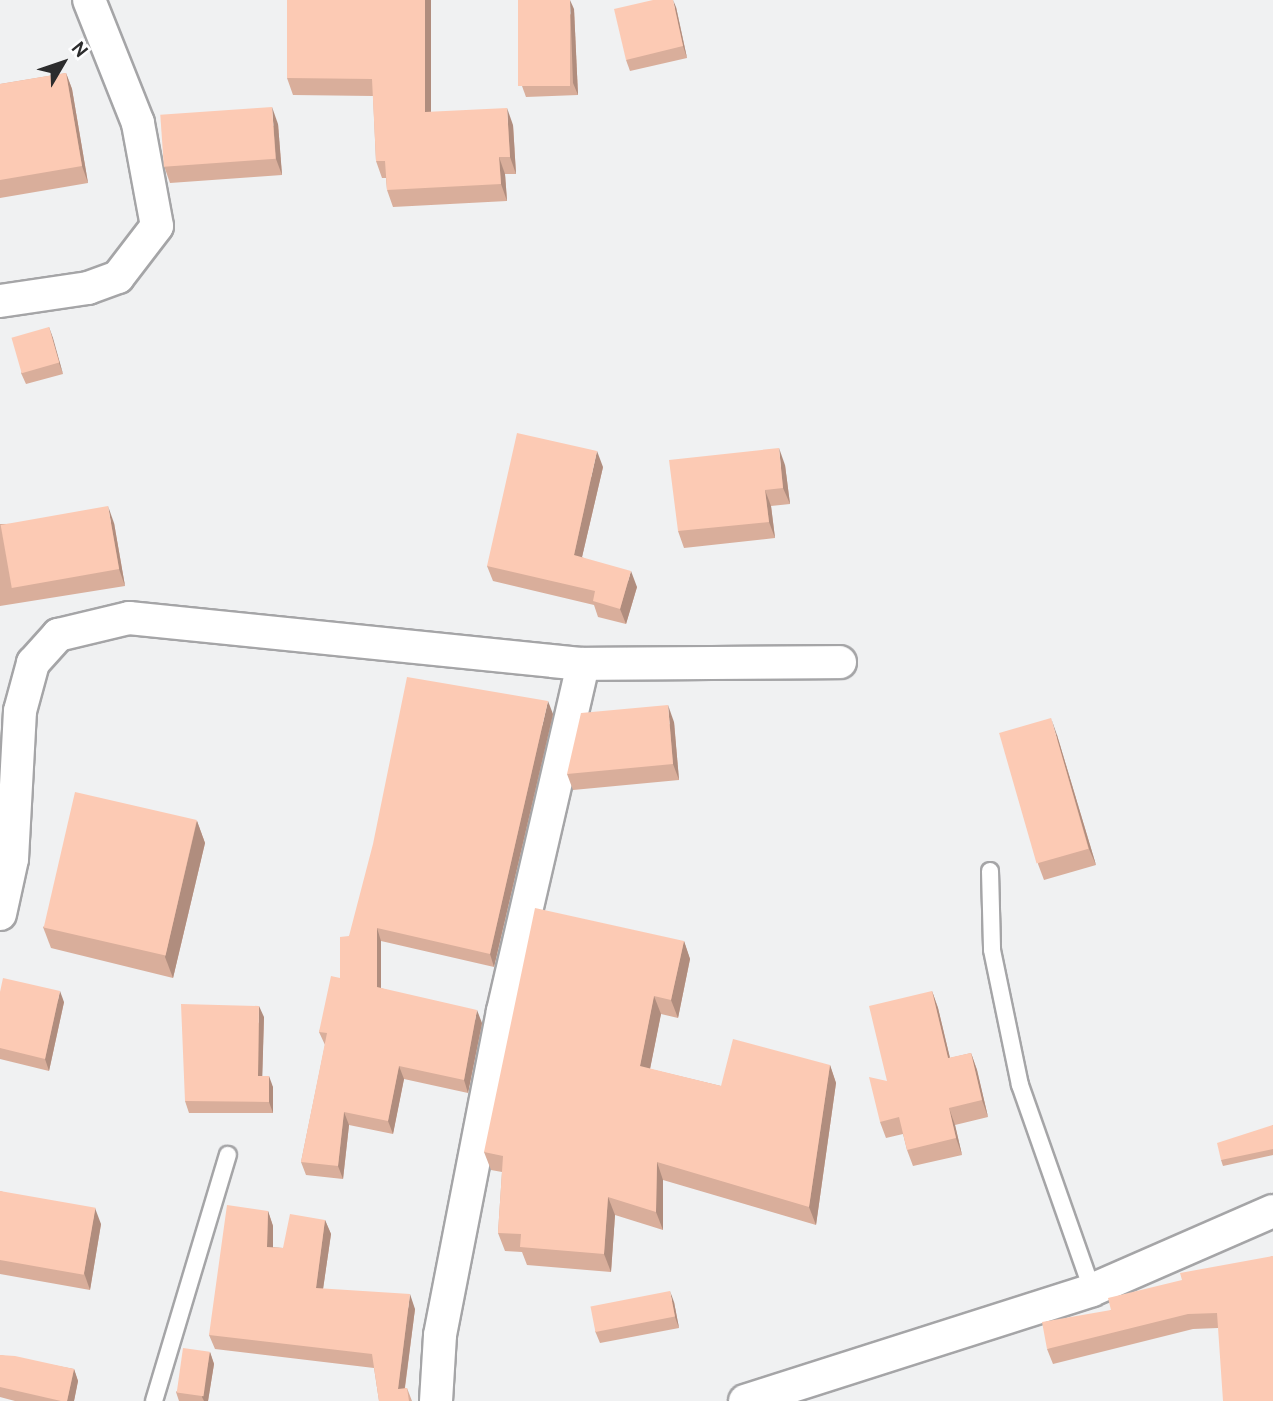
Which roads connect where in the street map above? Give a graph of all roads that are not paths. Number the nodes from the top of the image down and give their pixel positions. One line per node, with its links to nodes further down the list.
1 (89, 0): 2 (street)
2 (0, 301)
3 (840, 662): 4 (street)
4 (583, 664): 6 (street); 11 (street)
5 (990, 871): 9 (lane)
6 (0, 914)
7 (228, 1155): 10 (lane)
8 (1273, 1211): 9 (street)
9 (1092, 1290): 12 (street)
10 (154, 1401)
11 (436, 1401)
12 (745, 1401)

